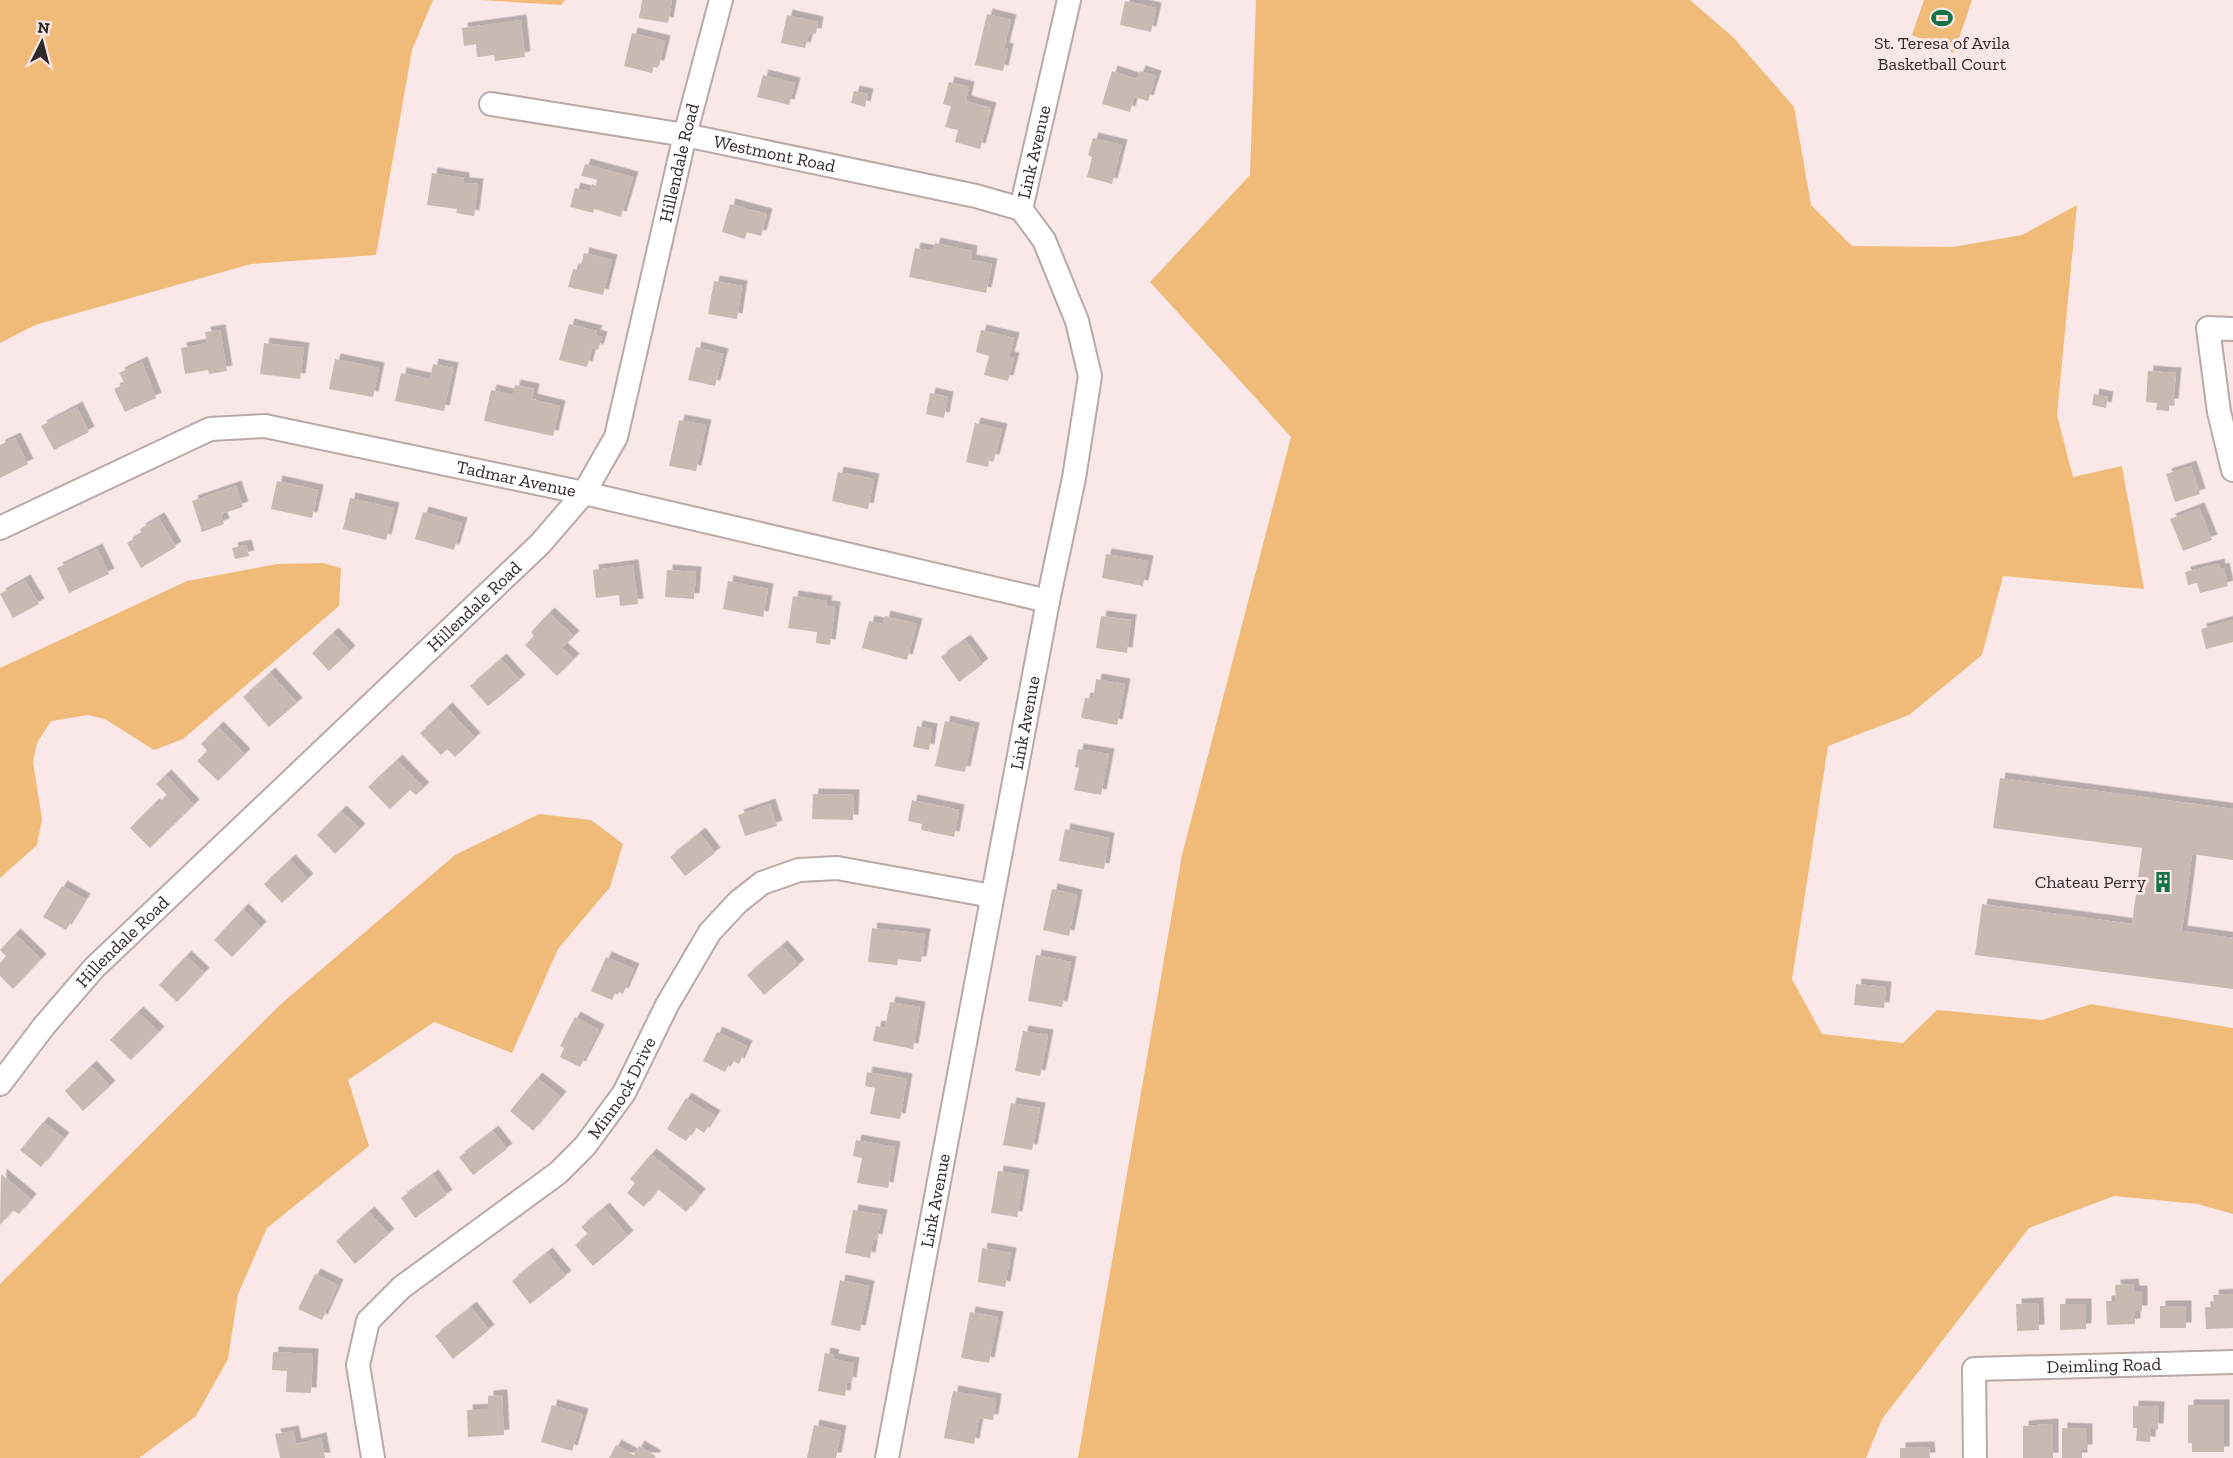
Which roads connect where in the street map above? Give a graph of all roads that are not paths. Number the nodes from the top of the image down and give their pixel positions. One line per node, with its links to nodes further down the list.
1 (721, 0): 4 (street, Hillendale Road)
2 (1069, 0): 5 (street, Link Avenue)
3 (491, 104): 4 (street, Westmont Road)
4 (685, 135): 5 (street, Westmont Road); 8 (street, Hillendale Road)
5 (1021, 209): 10 (street, Link Avenue)
6 (2233, 329): 7 (street)
7 (2233, 470)
8 (584, 493): 9 (street, Tadmar Avenue); 10 (street, Tadmar Avenue); 12 (street, Hillendale Road)
9 (0, 528)
10 (1048, 601): 11 (street, Link Avenue)
11 (992, 896): 14 (street, Minnock Drive); 15 (street, Link Avenue)
12 (0, 1084)
13 (2233, 1362): 16 (street, Deimling Road)
14 (373, 1458)
15 (886, 1458)
16 (1976, 1458)

